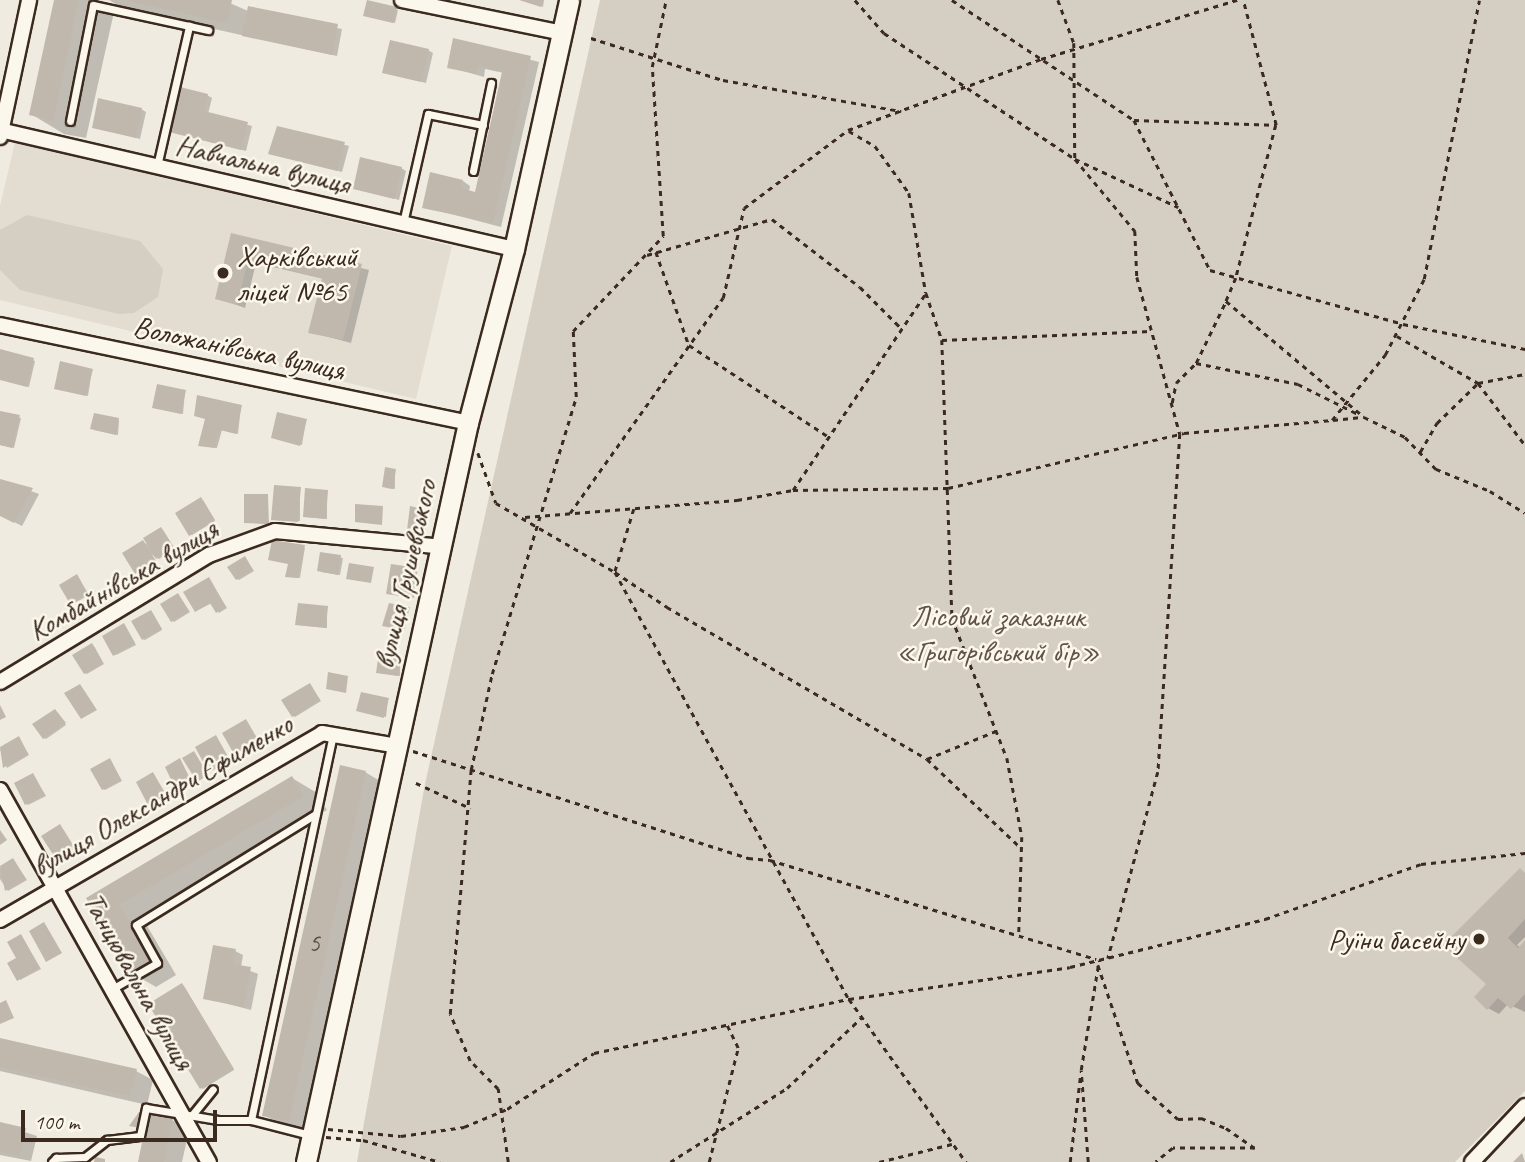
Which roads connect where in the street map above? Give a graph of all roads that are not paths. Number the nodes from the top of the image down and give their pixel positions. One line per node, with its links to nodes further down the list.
1 (29, 0): 10 (street)
2 (402, 0): 6 (street)
3 (569, 0): 6 (street, вулиця Грушевського)
4 (189, 26): 5 (lane); 8 (lane); 11 (lane)
5 (208, 30)
6 (563, 33): 14 (street, вулиця Грушевського)
7 (491, 83): 9 (lane)
8 (70, 121)
9 (483, 125): 12 (lane); 13 (lane)
10 (1, 133): 11 (street, Навчальна вулиця)
11 (157, 166): 13 (street, Навчальна вулиця)
12 (473, 171)
13 (403, 223): 14 (street, Навчальна вулиця)
14 (514, 249): 16 (street, вулиця Грушевського)
15 (0, 325): 16 (street, Воложанівська вулиця)
16 (468, 423): 17 (street, вулиця Грушевського)
17 (443, 547): 18 (street, Комбайнівська вулиця); 20 (street, вулиця Грушевського)
18 (0, 681)
19 (333, 735): 20 (street, вулиця Олександри Єфименко); 22 (lane); 23 (street, вулиця Олександри Єфименко)
20 (397, 746): 30 (street, вулиця Грушевського)
21 (0, 790): 23 (street, Танцювальна вулиця)
22 (316, 814): 25 (lane); 29 (lane)
23 (56, 887): 24 (street, вулиця Олександри Єфименко); 25 (street, Танцювальна вулиця)
24 (0, 920)
25 (112, 989): 28 (street, Танцювальна вулиця)
26 (213, 1088): 28 (lane)
27 (1525, 1106): 34 (street)
28 (187, 1114): 29 (lane); 31 (lane); 32 (street, Танцювальна вулиця)
29 (251, 1120): 30 (lane)
30 (313, 1132): 33 (street, вулиця Грушевського)
31 (52, 1162)
32 (209, 1162)
33 (306, 1162)
34 (1472, 1162)

